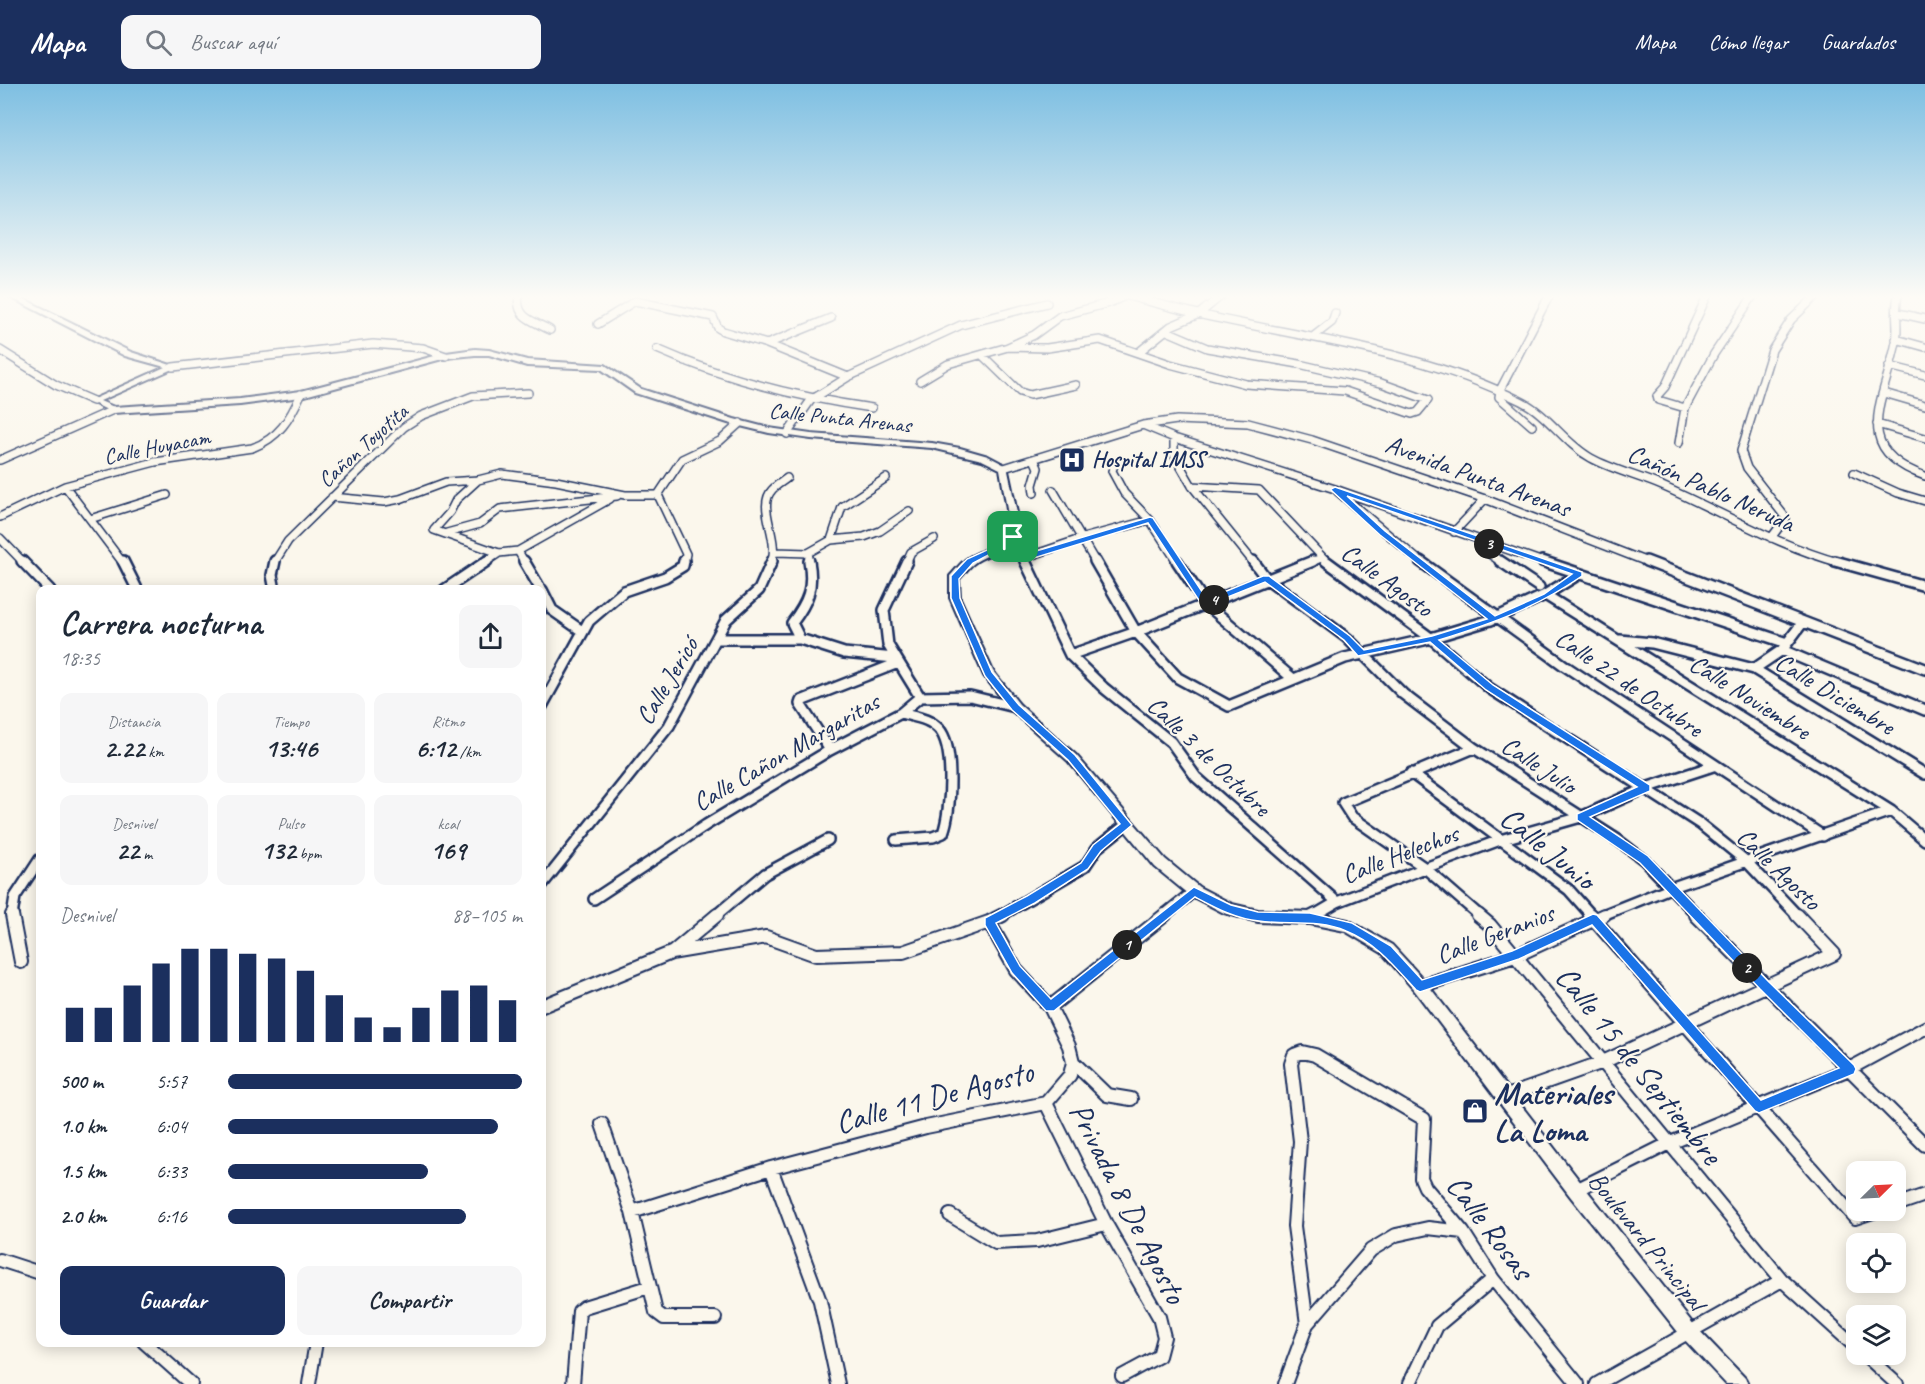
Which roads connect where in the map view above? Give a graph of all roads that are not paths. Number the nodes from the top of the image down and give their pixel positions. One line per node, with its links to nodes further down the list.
1 (983, 356): 24 (street)
2 (11, 357): 30 (street)
3 (137, 357): 20 (street)
4 (263, 357): 20 (street)
5 (443, 357): 28 (street, Calle Punta Arenas)
6 (501, 357): 35 (street, Calle Punta Arenas)
7 (673, 357): 29 (street)
8 (798, 357): 22 (street)
9 (892, 357): 22 (street)
10 (980, 357): 23 (street)
11 (1151, 357): 12 (street)
12 (1257, 357)
13 (1402, 357): 25 (street, Cañón Pablo Neruda)
14 (1517, 357): 25 (street)
15 (1679, 357): 33 (street)
16 (1713, 357): 33 (street)
17 (1770, 357): 73 (street)
18 (1891, 357): 19 (street)
19 (1889, 366): 21 (street); 27 (street)
20 (173, 367): 30 (street)
21 (1925, 375)
22 (848, 377): 29 (street)
23 (920, 381)
24 (1076, 385)
25 (1500, 390): 38 (street); 73 (street, Cañón Pablo Neruda)
26 (528, 393): 61 (street, Cañon Toyotita)
27 (1884, 393): 31 (street); 36 (street)
28 (301, 394): 34 (street, Calle Punta Arenas); 52 (street, Calle Huyacam)
29 (811, 399): 32 (street); 39 (street)
30 (93, 401): 34 (street)
31 (1925, 405)
32 (872, 408)
33 (1685, 408): 42 (street)
34 (112, 410): 44 (street)
35 (740, 423): 39 (street, Calle Punta Arenas); 59 (street)
36 (1877, 424): 41 (street); 48 (street)
37 (1143, 425): 40 (street); 43 (street, Avenida Punta Arenas); 62 (street, Avenida Punta Arenas)
38 (1532, 426)
39 (787, 434): 46 (street, Calle Punta Arenas)
40 (1174, 438): 53 (street, Calle Julio); 54 (street)
41 (1925, 438)
42 (1678, 442)
43 (1034, 459): 46 (street, Avenida Punta Arenas); 56 (street)
44 (0, 460)
45 (1114, 465): 67 (street)
46 (1004, 468): 70 (street)
47 (1854, 473): 63 (street)
48 (1925, 476)
49 (787, 478): 78 (street)
50 (886, 478): 75 (street)
51 (478, 480): 58 (street); 61 (street); 69 (street)
52 (65, 486): 65 (street, Calle Huyacam); 66 (street)
53 (1192, 486): 82 (street, Calle Agosto); 84 (street, Calle Julio)
54 (1335, 489): 68 (street); 95 (street, Calle 22 de Octubre)
55 (1053, 490): 72 (street)
56 (1034, 494)
57 (167, 495): 66 (street)
58 (625, 495): 59 (street); 60 (street)
59 (658, 495): 97 (street)
60 (615, 496): 69 (street); 77 (street)
61 (332, 497): 87 (street, Cañon Toyotita)
62 (1485, 499): 68 (street); 96 (street, Avenida Punta Arenas)
63 (1925, 501)
64 (909, 511): 75 (street)
65 (0, 517)
66 (90, 519): 86 (street)
67 (1150, 520): 72 (street); 94 (street)
68 (1454, 532): 76 (street)
69 (447, 533): 79 (street)
70 (1013, 537): 81 (street, Calle 3 de Octubre); 112 (street, Boulevard Principal)
71 (0, 538): 85 (street)
72 (1083, 538): 81 (street); 98 (street)
73 (1771, 538): 90 (street, Cañón Pablo Neruda)
74 (934, 539): 106 (street)
75 (831, 540): 80 (street)
76 (1478, 540): 83 (street); 91 (street)
77 (518, 551): 79 (street); 89 (street)
78 (776, 552): 80 (street); 99 (street)
79 (499, 553): 88 (street)
80 (808, 553): 100 (street)
81 (1024, 558): 105 (street, Calle 3 de Octubre)
82 (1321, 558): 84 (street); 101 (street, Calle Agosto)
83 (1579, 574): 92 (street); 103 (street)
84 (1266, 578): 94 (street); 104 (street, Calle Julio)
85 (45, 585)
86 (134, 585)
87 (273, 585)
88 (451, 585)
89 (538, 585)
90 (1925, 586)
91 (1539, 587)
92 (1547, 596): 95 (street); 102 (street, Calle Noviembre)
93 (546, 599): 97 (street)
94 (1205, 603): 98 (street); 109 (street)
95 (1495, 620): 101 (street); 117 (street, Calle 22 de Octubre)
96 (1803, 622): 103 (street); 108 (street, Avenida Punta Arenas)
97 (582, 631): 111 (street)
98 (1136, 632): 105 (street); 109 (street)
99 (717, 639): 100 (street, Calle Jericó); 132 (street, Calle Jericó)
100 (800, 639): 106 (street, Calle Jericó)
101 (1432, 639): 104 (street); 120 (street, Calle Agosto)
102 (1617, 639): 107 (street, Calle Diciembre); 121 (street, Calle Noviembre)
103 (1784, 646): 107 (street); 113 (street)
104 (1362, 653): 109 (street); 115 (street, Calle Julio)
105 (1070, 655): 136 (street, Calle 3 de Octubre)
106 (896, 660): 110 (street); 116 (street)
107 (1754, 669): 119 (street, Calle Diciembre)
108 (1925, 669)
109 (1292, 678)
110 (920, 697): 112 (street, Calle Cañon Margaritas); 114 (street, Calle Cañon Margaritas)
111 (546, 698)
112 (1015, 707): 123 (street, Boulevard Principal)
113 (1925, 710)
114 (901, 713): 116 (street, Calle Cañon Margaritas); 126 (street)
115 (1474, 748): 118 (street); 122 (street, Calle Julio)
116 (830, 750): 135 (street, Calle Cañon Margaritas)
117 (1713, 766): 120 (street, Calle Helechos); 124 (street, Calle 22 de Octubre)
118 (1411, 773): 127 (street, Calle Junio); 131 (street, Calle 15 de Septiembre)
119 (1925, 774)
120 (1646, 788): 122 (street, Calle Helechos); 129 (street, Calle Agosto)
121 (1891, 811): 124 (street, Calle Geranios); 128 (street, Calle Noviembre)
122 (1581, 817): 127 (street, Calle Helechos); 133 (street, Calle Julio)
123 (1127, 825): 134 (street, Boulevard Principal); 139 (street)
124 (1823, 836): 129 (street, Calle Geranios)
125 (828, 840): 140 (street)
126 (896, 840)
127 (1500, 840): 131 (street, Calle Helechos); 138 (street, Calle Junio)
128 (1925, 840)
129 (1747, 861): 133 (street, Calle Geranios); 143 (street, Calle Agosto)
130 (36, 864): 142 (street)
131 (1425, 868): 136 (street, Calle Helechos); 141 (street, Calle 15 de Septiembre)
132 (546, 880)
133 (1670, 888): 138 (street, Calle Geranios); 143 (street, Calle Julio)
134 (1194, 891): 137 (street, Boulevard Principal); 146 (street)
135 (594, 899)
136 (1337, 902): 137 (street, Calle Helechos)
137 (1310, 918): 144 (street, Boulevard Principal)
138 (1593, 919): 141 (street, Calle Geranios); 147 (street, Calle Junio)
139 (989, 922): 140 (street); 146 (street)
140 (671, 953): 145 (street)
141 (1515, 956): 144 (street, Calle Geranios); 150 (street, Calle 15 de Septiembre)
142 (21, 962)
143 (1764, 985): 147 (street); 151 (street, Calle Julio)
144 (1420, 986): 152 (street, Boulevard Principal)
145 (546, 1004)
146 (1050, 1007): 149 (street)
147 (1684, 1022): 150 (street); 155 (street, Calle Junio)
148 (1925, 1028): 151 (street)
149 (1073, 1062): 153 (street); 154 (street, Calle 11 De Agosto)
150 (1603, 1062): 152 (street); 157 (street, Calle 15 de Septiembre)
151 (1849, 1069): 155 (street); 158 (street, Calle Julio)
152 (1504, 1097): 160 (street, Boulevard Principal)
153 (1131, 1099)
154 (1046, 1103): 159 (street, Calle 11 De Agosto); 166 (street, Privada 8 De Agosto)
155 (1759, 1107): 157 (street); 163 (street, Calle Junio)
156 (602, 1124): 164 (street)
157 (1668, 1144): 160 (street); 171 (street, Calle 15 de Septiembre)
158 (1925, 1145)
159 (771, 1168): 164 (street, Calle 11 De Agosto); 185 (street)
160 (1576, 1190): 175 (street, Boulevard Principal)
161 (1925, 1195): 162 (street)
162 (1906, 1202)
163 (1846, 1208)
164 (632, 1212): 172 (street)
165 (950, 1215): 166 (street)
166 (1106, 1224): 180 (street, Privada 8 De Agosto)
167 (1463, 1232): 170 (street, Calle Rosas); 174 (street); 174 (street, Calle Rosas)
168 (0, 1260): 169 (street)
169 (36, 1272)
170 (1493, 1279): 181 (street); 187 (street, Calle Rosas)
171 (1782, 1280): 175 (street); 176 (street, Calle 15 de Septiembre)
172 (649, 1287): 173 (street); 184 (street)
173 (715, 1318)
174 (1307, 1324): 186 (street)
175 (1688, 1331): 188 (street); 189 (street, Boulevard Principal)
176 (1846, 1338)
177 (150, 1347): 182 (street)
178 (315, 1347): 183 (street)
179 (1876, 1365): 190 (street)
180 (1122, 1376)
181 (1410, 1383)
182 (191, 1384)
183 (309, 1384)
184 (573, 1384)
185 (838, 1384)
186 (1285, 1384)
187 (1578, 1384)
188 (1597, 1384)
189 (1739, 1384)
190 (1897, 1384)

